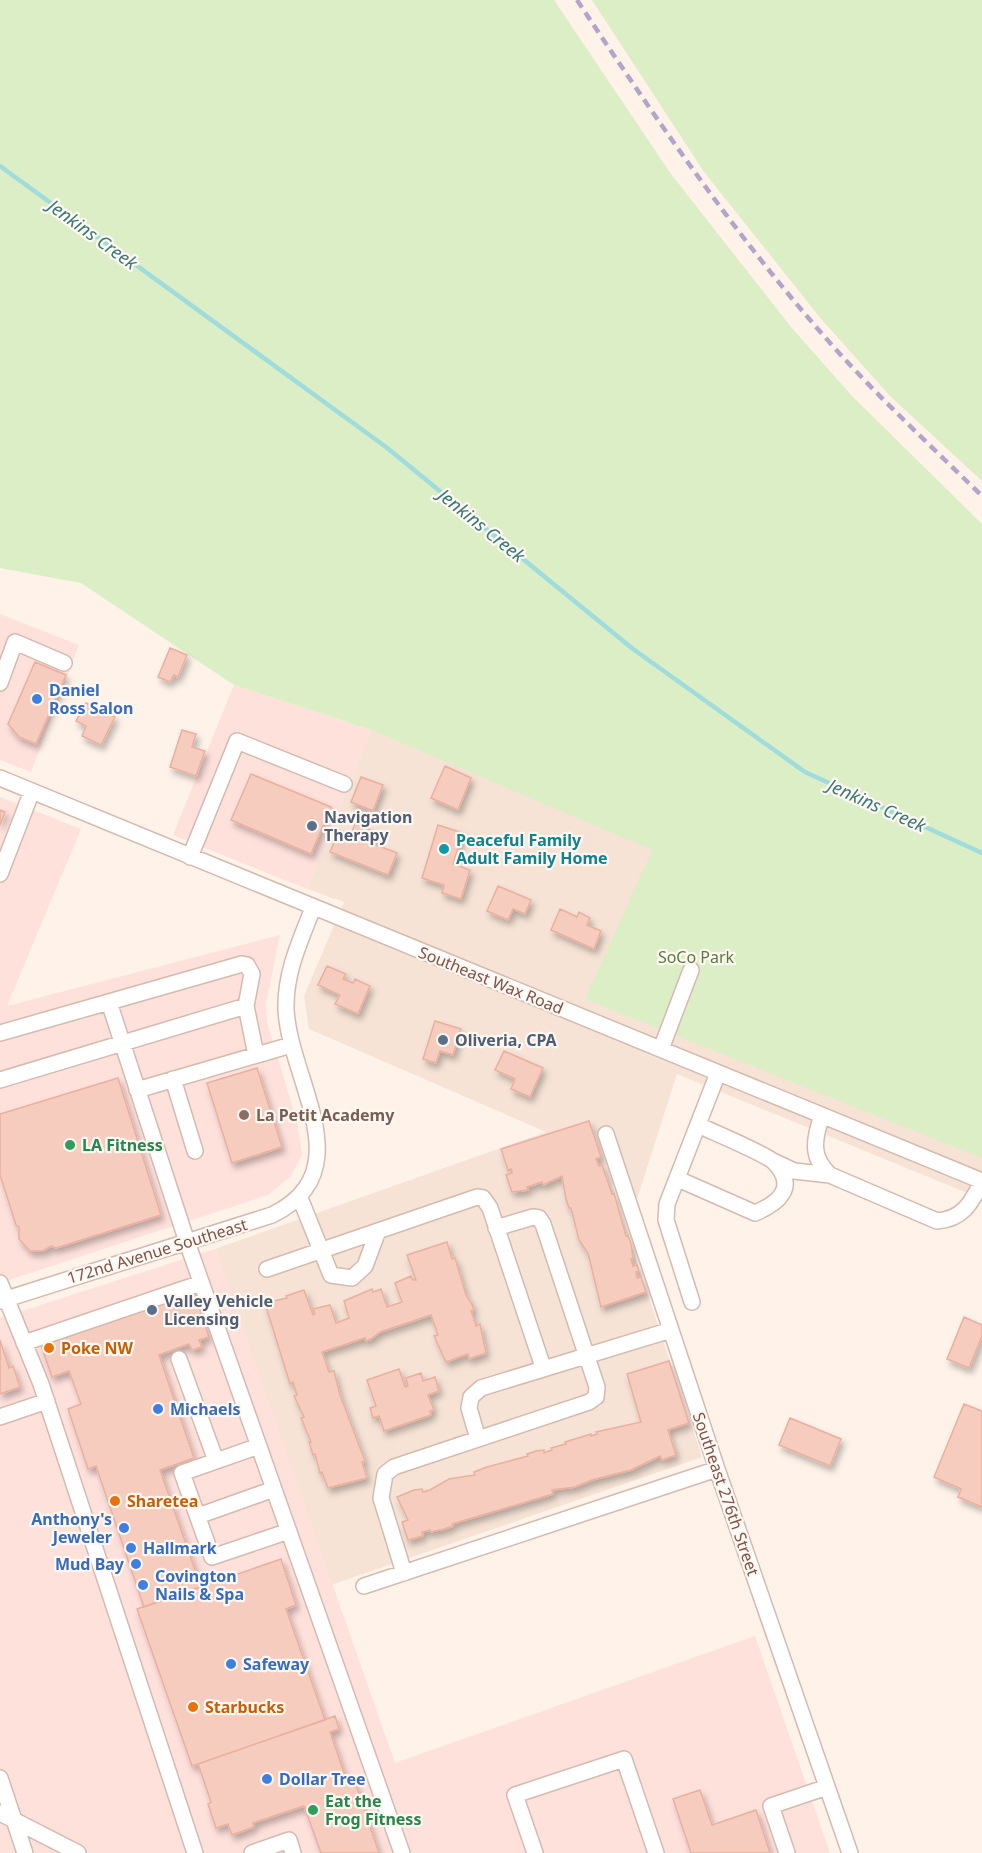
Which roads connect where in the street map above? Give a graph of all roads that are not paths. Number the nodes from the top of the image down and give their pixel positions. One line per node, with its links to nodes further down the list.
1 (64, 663): 2 (street)
2 (0, 683)
3 (0, 778): 5 (street, Southeast Wax Road)
4 (344, 784): 6 (street)
5 (32, 791): 6 (street, Southeast Wax Road); 7 (street)
6 (190, 857): 8 (street, Southeast Wax Road)
7 (0, 874)
8 (313, 908): 14 (street); 15 (street, Southeast Wax Road)
9 (691, 970): 15 (street)
10 (109, 1002): 11 (street); 12 (street); 13 (street)
11 (246, 1006): 13 (street); 16 (street)
12 (0, 1033)
13 (122, 1044): 19 (street); 20 (street)
14 (291, 1045): 16 (street); 29 (street)
15 (661, 1049): 17 (street, Southeast Wax Road)
16 (256, 1055): 18 (street)
17 (718, 1073): 21 (street, Southeast Wax Road); 22 (street)
18 (173, 1079): 20 (street); 24 (street)
19 (0, 1080)
20 (137, 1090): 32 (street)
21 (822, 1115): 26 (street); 28 (street, Southeast Wax Road)
22 (698, 1125): 25 (street); 27 (street)
23 (606, 1134): 39 (street, Southeast 276th Street)
24 (195, 1151)
25 (773, 1161): 26 (street); 27 (street)
26 (830, 1175): 28 (street)
27 (678, 1179): 38 (street)
28 (982, 1181)
29 (303, 1194): 32 (street, 172nd Avenue Southeast); 33 (street)
30 (496, 1228): 31 (street); 41 (street); 43 (street)
31 (378, 1232): 33 (street); 33 (street)
32 (187, 1242): 36 (street); 37 (street, 172nd Avenue Southeast)
33 (320, 1251): 34 (street)
34 (267, 1269)
35 (0, 1283): 37 (street)
36 (201, 1283): 40 (street); 47 (street)
37 (3, 1300): 40 (street)
38 (692, 1302)
39 (671, 1330): 41 (street); 49 (street, Southeast 276th Street)
40 (24, 1343): 44 (street)
41 (587, 1354): 43 (street); 46 (street)
42 (180, 1359): 48 (street)
43 (543, 1367): 46 (street)
44 (47, 1401): 45 (street); 61 (street)
45 (0, 1417)
46 (478, 1439): 53 (street)
47 (259, 1446): 48 (street); 50 (street)
48 (216, 1461): 51 (street)
49 (717, 1469): 53 (street); 56 (street, Southeast 276th Street)
50 (274, 1489): 51 (street); 52 (street)
51 (198, 1516): 52 (street)
52 (289, 1531): 64 (street)
53 (404, 1574): 54 (street)
54 (364, 1586)
55 (0, 1778): 58 (street)
56 (827, 1787): 67 (street); 68 (street, Southeast 276th Street)
57 (0, 1813): 58 (street)
58 (15, 1822): 59 (street); 60 (street)
59 (25, 1853)
60 (78, 1853)
61 (195, 1853)
62 (252, 1853): 63 (street)
63 (293, 1853)
64 (402, 1853)
65 (535, 1853): 66 (street)
66 (656, 1853)
67 (788, 1853)
68 (850, 1853)

